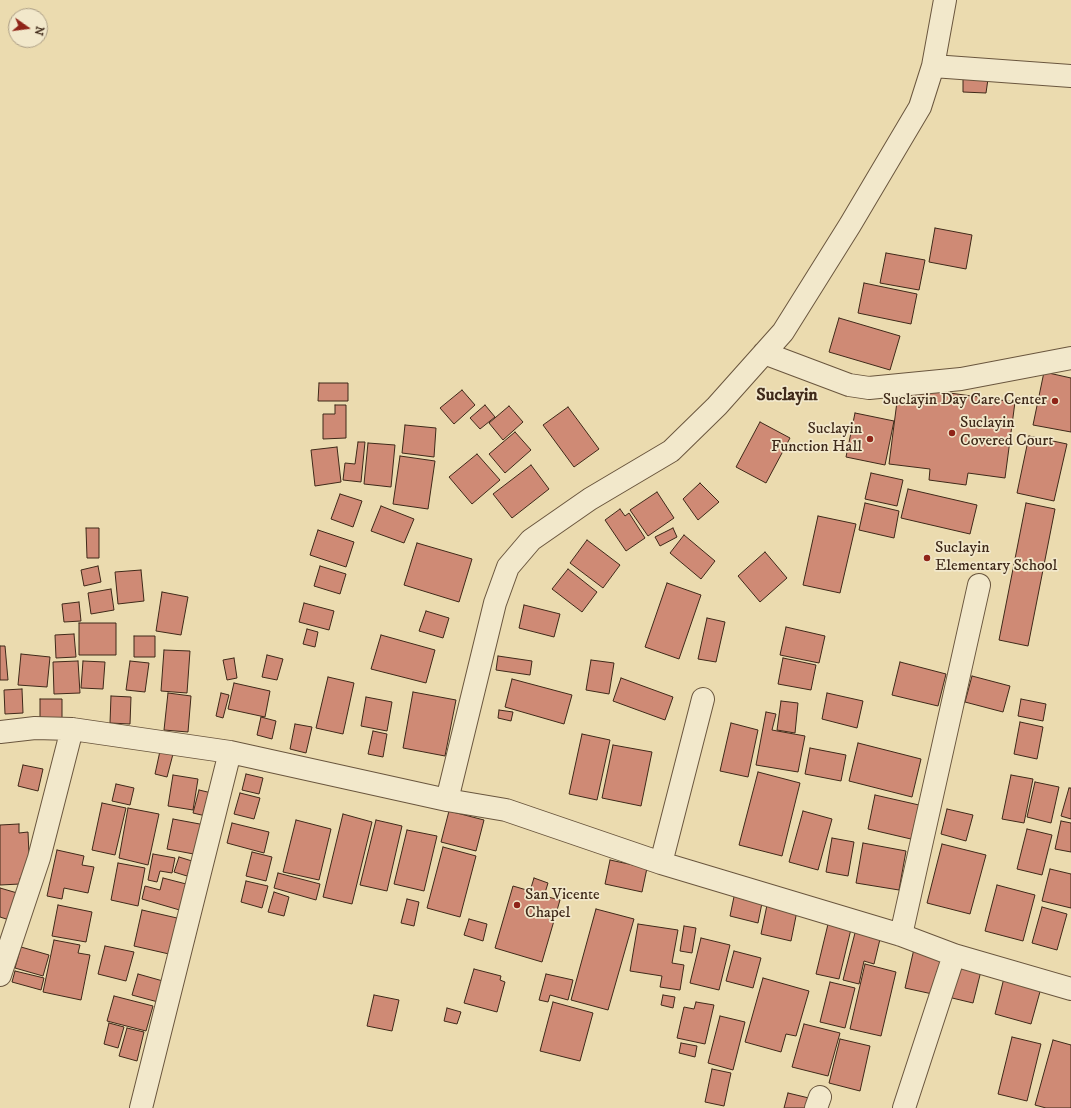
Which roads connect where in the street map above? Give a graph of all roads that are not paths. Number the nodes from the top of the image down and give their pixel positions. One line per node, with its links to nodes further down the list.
1 (945, 0): 2 (street)
2 (933, 66): 3 (street); 4 (street)
3 (1071, 76)
4 (764, 352): 5 (street); 11 (street)
5 (1071, 358)
6 (979, 585): 13 (street)
7 (703, 699): 12 (street)
8 (72, 729): 9 (street); 10 (street); 15 (street)
9 (0, 732)
10 (230, 752): 11 (street); 17 (street)
11 (447, 800): 12 (street)
12 (661, 863): 13 (street)
13 (901, 935): 14 (street)
14 (954, 955): 16 (street); 18 (street)
15 (0, 975)
16 (1071, 989)
17 (141, 1108)
18 (904, 1108)

